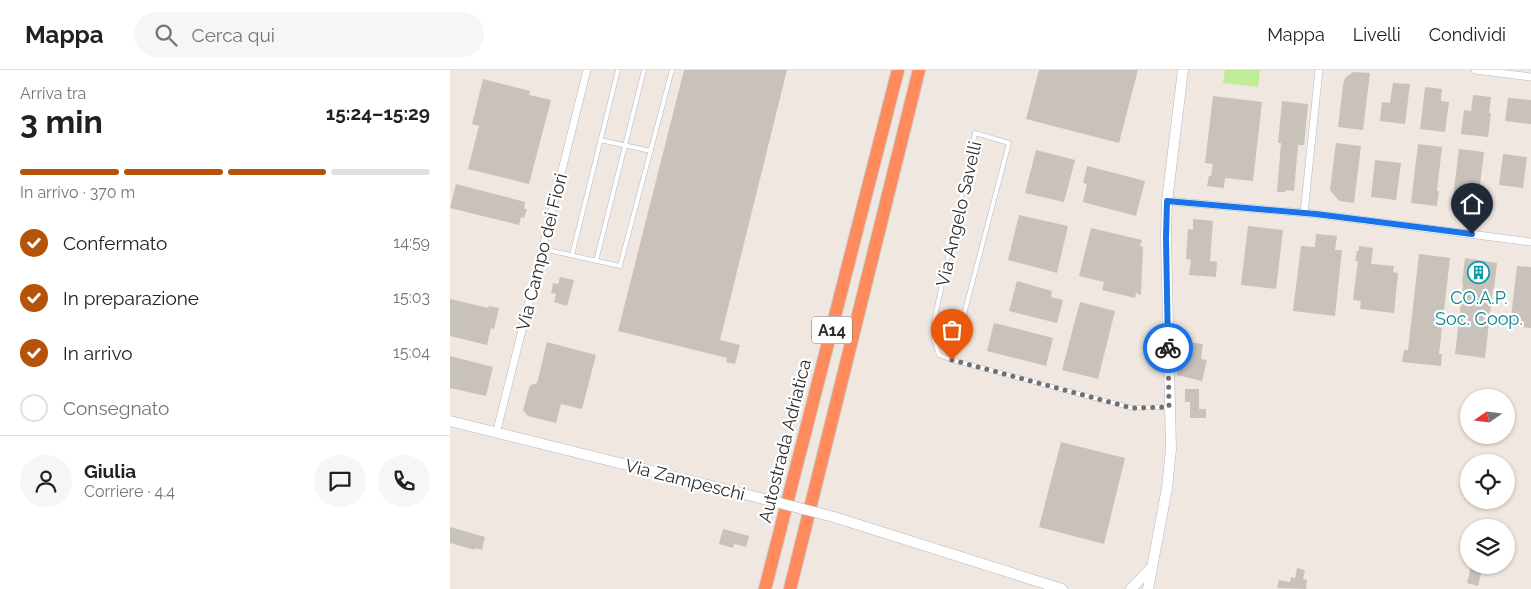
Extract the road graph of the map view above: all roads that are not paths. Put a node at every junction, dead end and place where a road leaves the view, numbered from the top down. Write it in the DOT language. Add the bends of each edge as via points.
graph roads {
  1 [pos="587,70"];
  2 [pos="618,70"];
  3 [pos="644,70"];
  4 [pos="672,70"];
  5 [pos="898,70"];
  6 [pos="920,70"];
  7 [pos="1183,70"];
  8 [pos="1319,70"];
  9 [pos="1474,70"];
  10 [pos="1531,77"];
  11 [pos="600,140"];
  12 [pos="625,145"];
  13 [pos="651,151"];
  14 [pos="1167,201"];
  15 [pos="1304,213"];
  16 [pos="1531,242"];
  17 [pos="543,249"];
  18 [pos="572,255"];
  19 [pos="596,261"];
  20 [pos="952,360"];
  21 [pos="1169,407"];
  22 [pos="450,421"];
  23 [pos="496,434"];
  24 [pos="1152,567"];
  25 [pos="765,589"];
  26 [pos="790,589"];
  27 [pos="1062,589"];
  28 [pos="1130,589"];
  29 [pos="1148,589"];
  1 -- 17 [label="street, Via Campo dei Fiori"];
  2 -- 11 [label="lane"];
  3 -- 12 [label="lane"];
  4 -- 13 [label="lane"];
  5 -- 25 [label="highway, Autostrada Adriatica / A14"];
  6 -- 26 [label="highway, A14"];
  7 -- 14 [label="street"];
  8 -- 15 [label="street"];
  9 -- 10 [label="street"];
  11 -- 12 [label="lane"];
  11 -- 18 [label="lane"];
  12 -- 13 [label="lane"];
  12 -- 19 [label="lane"];
  13 -- 19 [label="lane" via="620,266"];
  14 -- 15 [label="street"];
  14 -- 21 [label="street"];
  15 -- 16 [label="street"];
  17 -- 18 [label="lane"];
  17 -- 23 [label="street, Via Campo dei Fiori"];
  18 -- 19 [label="lane"];
  20 -- 20 [label="lane, Via Angelo Savelli" via="1009,143 975,133 934,321 934,340 940,355"];
  20 -- 21 [label="lane, Via Angelo Savelli" via="1132,408"];
  21 -- 24 [label="street" via="1171,449 1167,488"];
  22 -- 23 [label="street, Via Zampeschi"];
  23 -- 27 [label="street, Via Zampeschi, bridge" via="834,517"];
  24 -- 28 [label="street"];
  24 -- 29 [label="street"];
}
